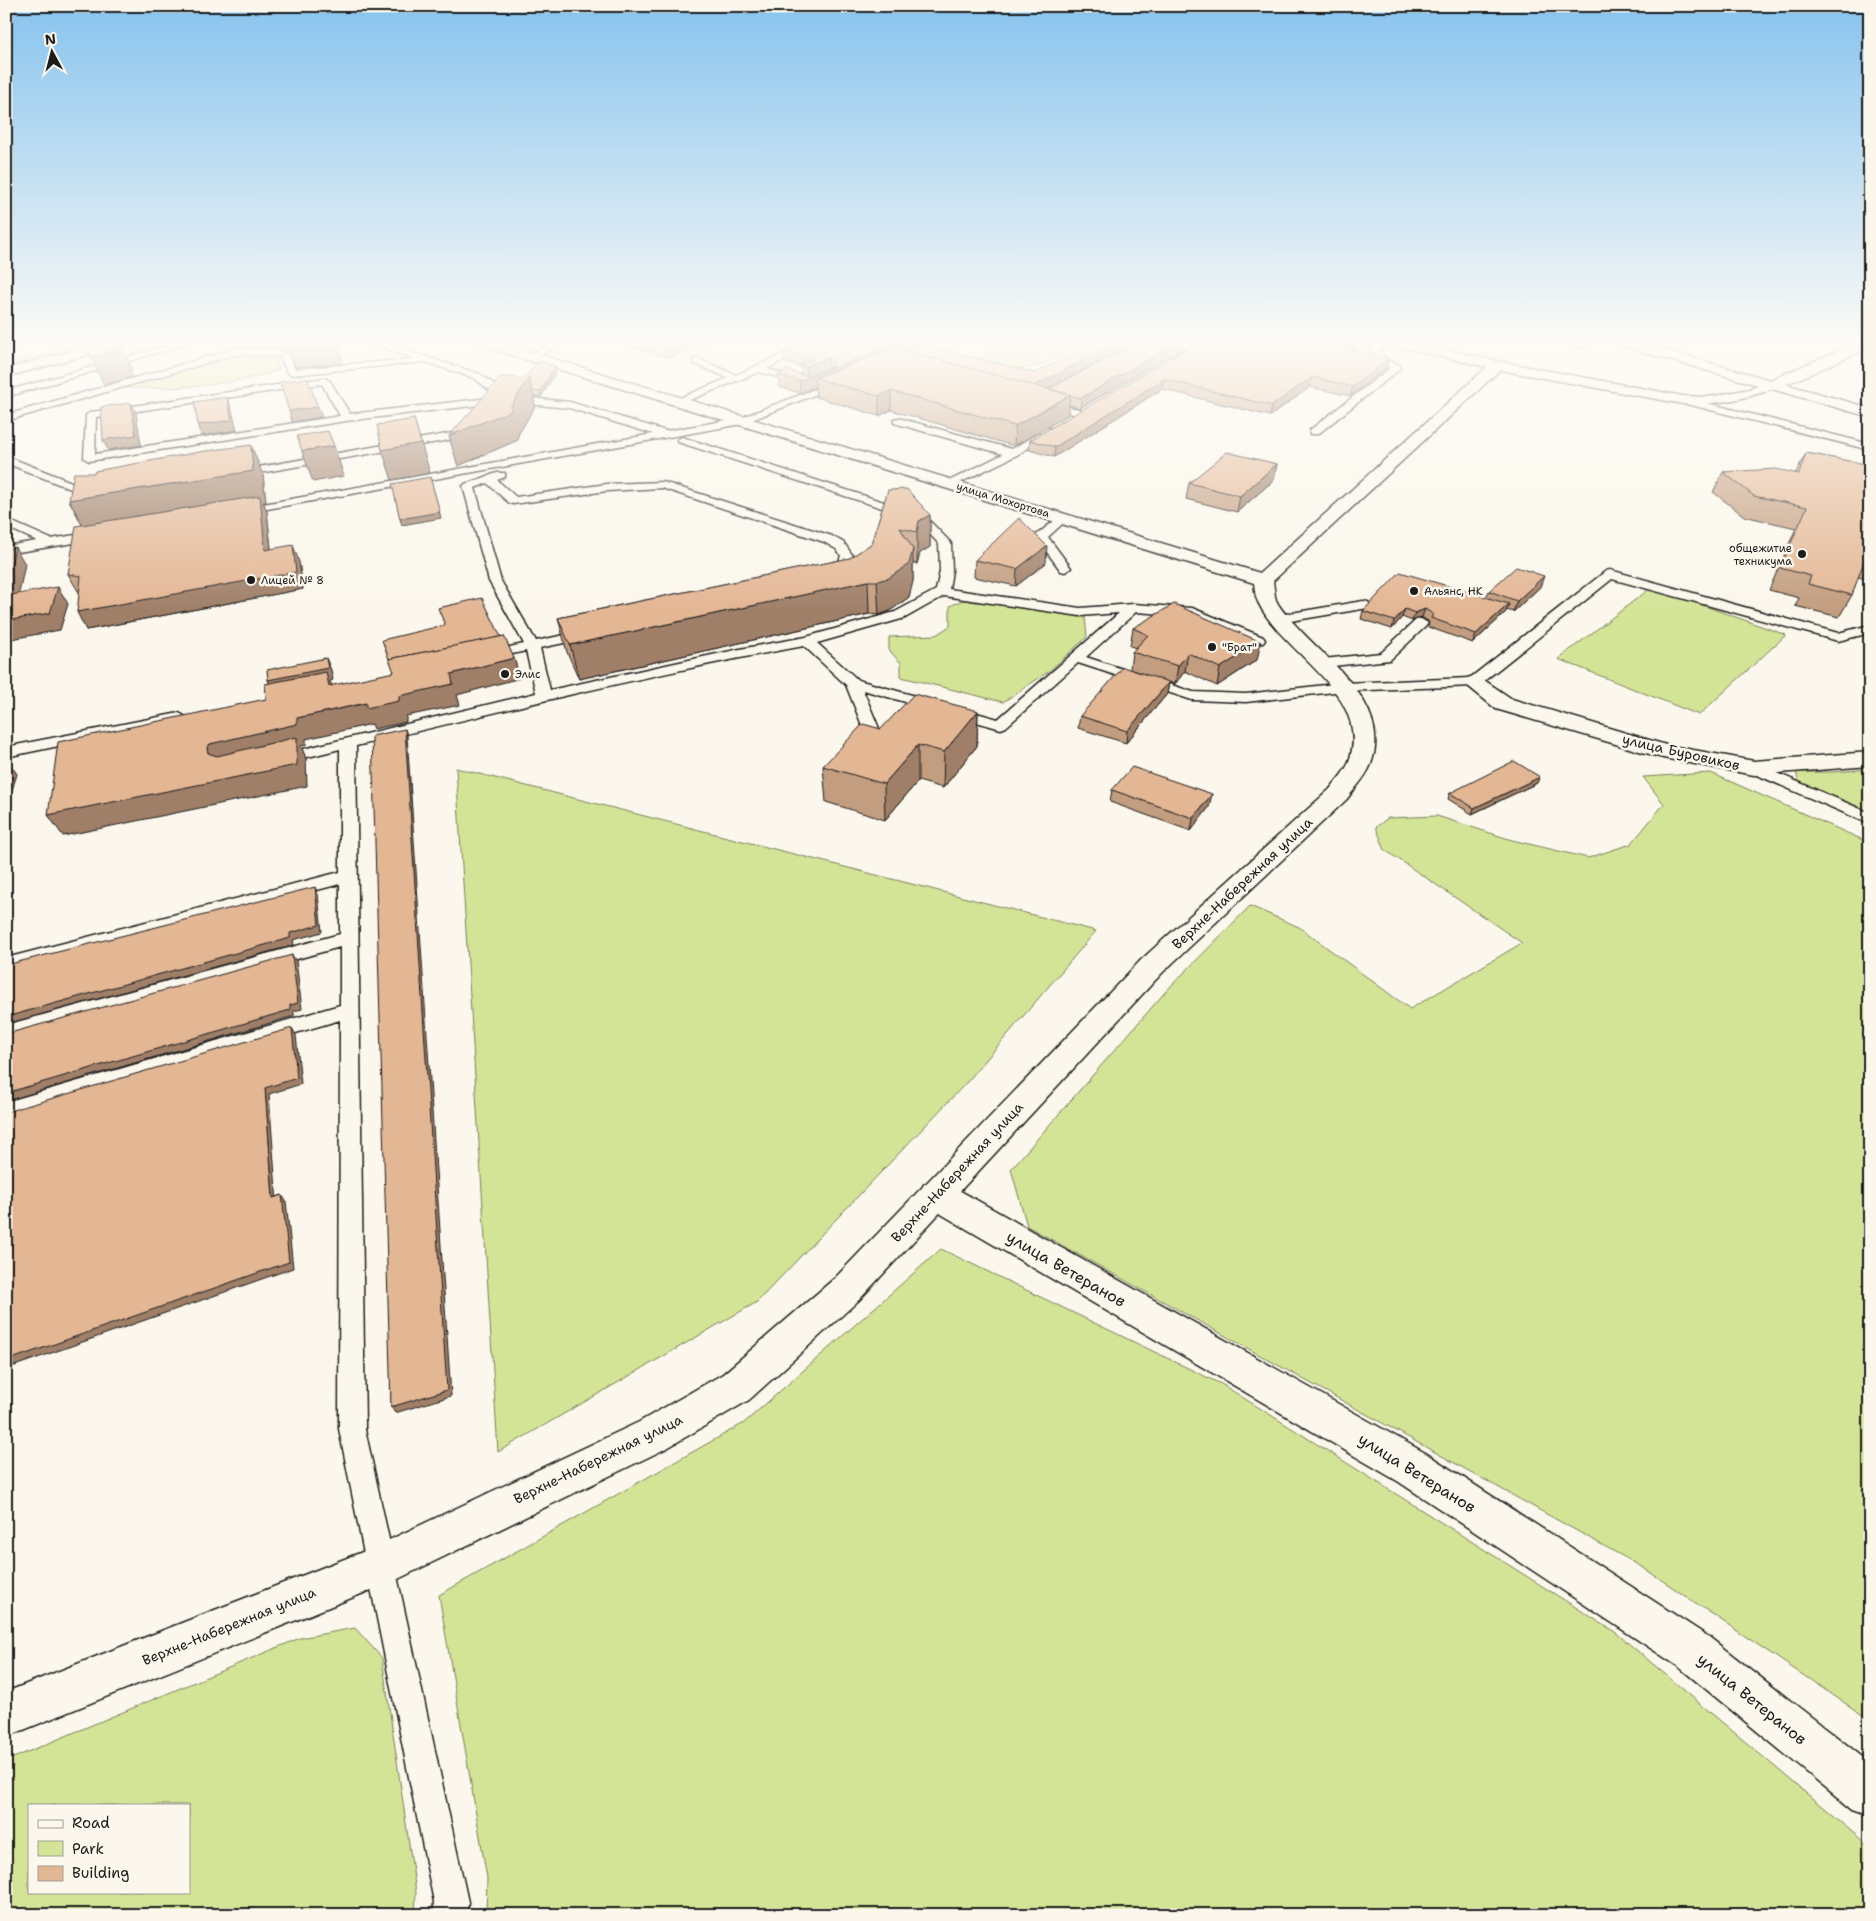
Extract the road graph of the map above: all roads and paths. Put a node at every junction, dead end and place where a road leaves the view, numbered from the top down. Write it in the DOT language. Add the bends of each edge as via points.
graph roads {
  1 [pos="90,432"];
  2 [pos="259,432"];
  3 [pos="466,432"];
  4 [pos="659,432"];
  5 [pos="681,432"];
  6 [pos="777,432"];
  7 [pos="936,432"];
  8 [pos="1050,432"];
  9 [pos="1424,432"];
  10 [pos="1809,432"];
  11 [pos="667,434"];
  12 [pos="682,440"];
  13 [pos="1870,447"];
  14 [pos="1013,453"];
  15 [pos="6,459"];
  16 [pos="469,471"];
  17 [pos="227,475"];
  18 [pos="489,479"];
  19 [pos="951,484"];
  20 [pos="469,486"];
  21 [pos="110,495"];
  22 [pos="226,514"];
  23 [pos="1063,518"];
  24 [pos="6,522"];
  25 [pos="109,533"];
  26 [pos="50,543"];
  27 [pos="6,550"];
  28 [pos="1065,568"];
  29 [pos="1263,580"];
  30 [pos="822,582"];
  31 [pos="942,592"];
  32 [pos="1363,605"];
  33 [pos="1133,608"];
  34 [pos="1421,623"];
  35 [pos="1268,629"];
  36 [pos="1870,629"];
  37 [pos="599,632"];
  38 [pos="807,640"];
  39 [pos="532,646"];
  40 [pos="474,658"];
  41 [pos="1076,658"];
  42 [pos="1333,675"];
  43 [pos="1474,682"];
  44 [pos="852,683"];
  45 [pos="544,696"];
  46 [pos="191,715"];
  47 [pos="875,738"];
  48 [pos="348,743"];
  49 [pos="6,752"];
  50 [pos="1870,759"];
  51 [pos="264,762"];
  52 [pos="1754,768"];
  53 [pos="1870,819"];
  54 [pos="348,876"];
  55 [pos="349,938"];
  56 [pos="6,965"];
  57 [pos="349,1010"];
  58 [pos="6,1033"];
  59 [pos="6,1110"];
  60 [pos="936,1194"];
  61 [pos="381,1565"];
  62 [pos="6,1715"];
  63 [pos="1870,1793"];
  64 [pos="450,1915"];
  1 -- 2 [label="lane" via="89,458"];
  3 -- 17 [label="lane" via="462,435"];
  4 -- 11 [label="lane"];
  5 -- 11 [label="lane"];
  6 -- 19 [label="street, улица Мохортова"];
  7 -- 14 [label="lane"];
  8 -- 14 [label="lane"];
  9 -- 29 [label="street"];
  10 -- 13 [label="lane"];
  11 -- 12 [label="lane"];
  11 -- 16 [label="lane"];
  12 -- 18 [label="lane"];
  12 -- 31 [label="lane" via="920,517 944,543 946,572"];
  14 -- 19 [label="lane"];
  15 -- 21 [label="lane" via="100,497"];
  16 -- 20 [label="lane"];
  16 -- 22 [label="lane"];
  18 -- 20 [label="lane"];
  18 -- 30 [label="lane" via="513,501 635,484 663,485 828,539 840,546 846,556 842,570"];
  19 -- 23 [label="street, улица Мохортова"];
  20 -- 39 [label="lane" via="496,581"];
  23 -- 28 [label="lane" via="1041,536"];
  23 -- 29 [label="street, улица Мохортова"];
  24 -- 26 [label="lane"];
  25 -- 26 [label="lane"];
  26 -- 27 [label="lane"];
  29 -- 35 [label="street, Верхне-Набережная улица"];
  31 -- 33 [label="lane" via="1080,612"];
  31 -- 38 [label="lane" via="900,615"];
  32 -- 35 [label="lane"];
  33 -- 35 [label="lane" via="1192,612"];
  33 -- 41 [label="lane"];
  34 -- 42 [label="lane" via="1385,657"];
  35 -- 42 [label="street, Верхне-Набережная улица"];
  36 -- 43 [label="lane" via="1838,636 1610,574"];
  37 -- 39 [label="lane"];
  38 -- 44 [label="lane"];
  38 -- 45 [label="lane"];
  39 -- 40 [label="lane"];
  39 -- 45 [label="lane"];
  41 -- 42 [label="lane" via="1192,696 1246,698"];
  41 -- 44 [label="lane" via="1001,724"];
  42 -- 43 [label="lane"];
  42 -- 60 [label="street, Верхне-Набережная улица" via="1359,712 1363,739 1360,763 1339,794 1152,966"];
  43 -- 52 [label="street, улица Буровиков" via="1504,704 1663,751"];
  44 -- 47 [label="lane"];
  45 -- 48 [label="lane"];
  46 -- 49 [label="lane"];
  48 -- 51 [label="lane"];
  48 -- 54 [label="lane"];
  50 -- 52 [label="street, улица Буровиков"];
  52 -- 53 [label="lane"];
  54 -- 55 [label="lane"];
  54 -- 56 [label="lane"];
  55 -- 57 [label="lane"];
  55 -- 58 [label="lane"];
  57 -- 59 [label="lane"];
  57 -- 61 [label="lane" via="352,1429"];
  60 -- 61 [label="street, Верхне-Набережная улица" via="847,1289 736,1386 653,1435"];
  60 -- 63 [label="street, улица Ветеранов" via="1414,1468 1694,1652"];
  61 -- 62 [label="street, Верхне-Набережная улица"];
  61 -- 64 [label="lane" via="451,1902"];
}
